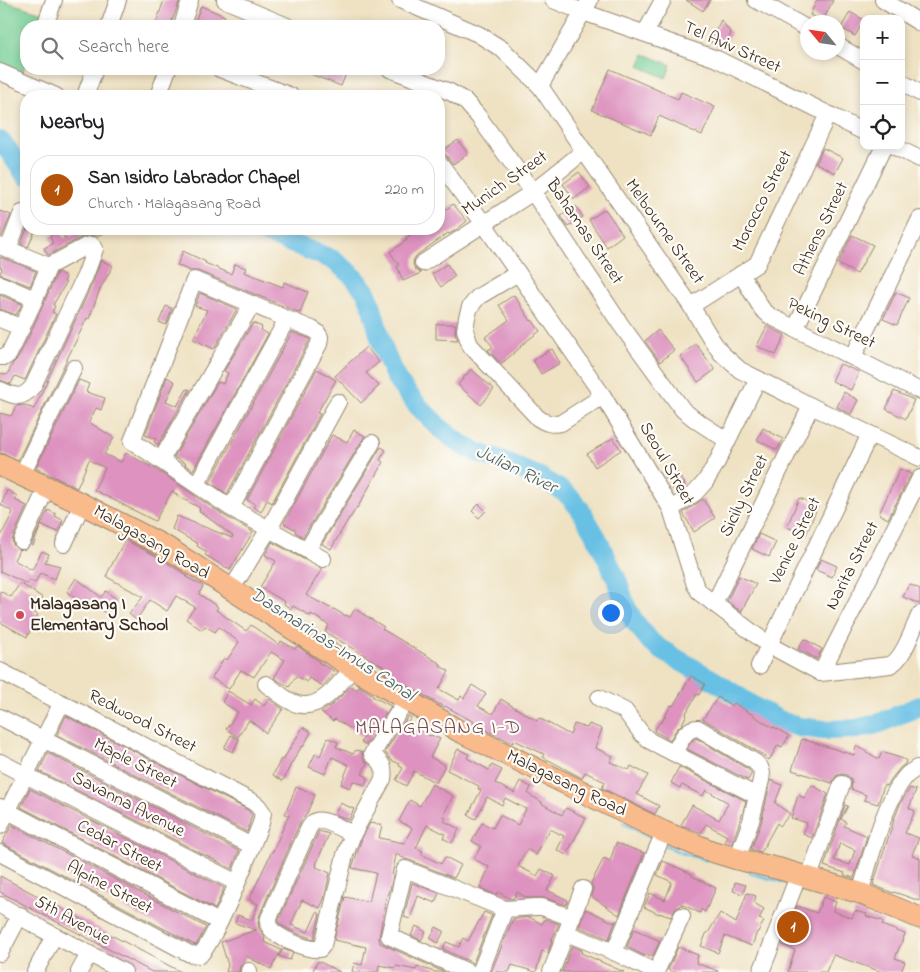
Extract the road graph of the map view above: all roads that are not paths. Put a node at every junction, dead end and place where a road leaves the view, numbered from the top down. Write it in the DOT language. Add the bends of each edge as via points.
graph roads {
  1 [pos="54,0"];
  2 [pos="118,0"];
  3 [pos="190,0"];
  4 [pos="225,0"];
  5 [pos="400,0"];
  6 [pos="553,0"];
  7 [pos="663,0"];
  8 [pos="756,0"];
  9 [pos="883,0"];
  10 [pos="587,6"];
  11 [pos="47,20"];
  12 [pos="111,20"];
  13 [pos="184,20"];
  14 [pos="273,20"];
  15 [pos="920,23"];
  16 [pos="800,25"];
  17 [pos="645,33"];
  18 [pos="845,50"];
  19 [pos="862,60"];
  20 [pos="0,72"];
  21 [pos="20,75"];
  22 [pos="93,75"];
  23 [pos="166,75"];
  24 [pos="236,75"];
  25 [pos="406,75"];
  26 [pos="28,76"];
  27 [pos="905,84"];
  28 [pos="540,86"];
  29 [pos="48,90"];
  30 [pos="87,90"];
  31 [pos="160,90"];
  32 [pos="275,90"];
  33 [pos="445,90"];
  34 [pos="445,90"];
  35 [pos="920,93"];
  36 [pos="828,114"];
  37 [pos="860,130"];
  38 [pos="882,150"];
  39 [pos="901,150"];
  40 [pos="584,151"];
  41 [pos="920,159"];
  42 [pos="445,173"];
  43 [pos="533,192"];
  44 [pos="20,217"];
  45 [pos="920,219"];
  46 [pos="484,224"];
  47 [pos="4,247"];
  48 [pos="423,263"];
  49 [pos="49,266"];
  50 [pos="518,273"];
  51 [pos="741,274"];
  52 [pos="0,284"];
  53 [pos="35,299"];
  54 [pos="252,304"];
  55 [pos="691,306"];
  56 [pos="0,319"];
  57 [pos="287,319"];
  58 [pos="22,328"];
  59 [pos="795,329"];
  60 [pos="0,357"];
  61 [pos="853,357"];
  62 [pos="74,368"];
  63 [pos="758,379"];
  64 [pos="0,390"];
  65 [pos="920,391"];
  66 [pos="603,396"];
  67 [pos="338,402"];
  68 [pos="811,406"];
  69 [pos="870,434"];
  70 [pos="728,440"];
  71 [pos="372,443"];
  72 [pos="920,458"];
  73 [pos="160,460"];
  74 [pos="0,465"];
  75 [pos="22,475"];
  76 [pos="920,478"];
  77 [pos="197,484"];
  78 [pos="47,487"];
  79 [pos="82,504"];
  80 [pos="232,508"];
  81 [pos="671,509"];
  82 [pos="269,529"];
  83 [pos="22,541"];
  84 [pos="64,544"];
  85 [pos="307,550"];
  86 [pos="323,559"];
  87 [pos="231,590"];
  88 [pos="714,604"];
  89 [pos="920,614"];
  90 [pos="769,645"];
  91 [pos="759,666"];
  92 [pos="353,668"];
  93 [pos="0,671"];
  94 [pos="821,673"];
  95 [pos="266,684"];
  96 [pos="599,698"];
  97 [pos="406,700"];
  98 [pos="62,704"];
  99 [pos="0,716"];
  100 [pos="44,739"];
  101 [pos="674,753"];
  102 [pos="0,762"];
  103 [pos="917,768"];
  104 [pos="25,775"];
  105 [pos="842,784"];
  106 [pos="757,796"];
  107 [pos="2,815"];
  108 [pos="664,832"];
  109 [pos="353,834"];
  110 [pos="252,846"];
  111 [pos="0,852"];
  112 [pos="737,859"];
  113 [pos="804,876"];
  114 [pos="237,883"];
  115 [pos="583,889"];
  116 [pos="860,893"];
  117 [pos="0,905"];
  118 [pos="505,909"];
  119 [pos="20,916"];
  120 [pos="682,916"];
  121 [pos="920,918"];
  122 [pos="220,922"];
  123 [pos="569,926"];
  124 [pos="54,936"];
  125 [pos="614,952"];
  126 [pos="0,953"];
  127 [pos="89,954"];
  128 [pos="35,972"];
  129 [pos="80,972"];
  130 [pos="124,972"];
  131 [pos="468,972"];
  132 [pos="479,972"];
  133 [pos="551,972"];
  134 [pos="656,972"];
  135 [pos="761,972"];
  1 -- 11 [label="street"];
  2 -- 12 [label="street"];
  3 -- 13 [label="street"];
  4 -- 14 [label="street"];
  5 -- 28 [label="street, Melbourne Street" via="478,34 502,49"];
  6 -- 10 [label="street, Tel Aviv Street"];
  7 -- 17 [label="street"];
  8 -- 16 [label="street"];
  9 -- 15 [label="street"];
  10 -- 17 [label="street, Tel Aviv Street"];
  10 -- 28 [label="street"];
  17 -- 36 [label="street, Tel Aviv Street" via="717,59"];
  18 -- 19 [label="street"];
  20 -- 21 [label="street"];
  22 -- 30 [label="street"];
  23 -- 31 [label="street"];
  24 -- 32 [label="street"];
  25 -- 33 [label="street, Bahamas Street"];
  26 -- 29 [label="street"];
  27 -- 35 [label="street"];
  28 -- 40 [label="street, Melbourne Street"];
  34 -- 43 [label="street, Bahamas Street" via="465,101 478,116"];
  36 -- 37 [label="street, Tel Aviv Street"];
  36 -- 51 [label="street, Morocco Street" via="757,264"];
  38 -- 59 [label="street, Athens Street"];
  39 -- 41 [label="street"];
  40 -- 43 [label="street, Munich Street"];
  40 -- 55 [label="street, Melbourne Street"];
  42 -- 46 [label="street, Seoul Street"];
  43 -- 46 [label="street, Munich Street"];
  43 -- 70 [label="street, Bahamas Street" via="683,410"];
  44 -- 47 [label="street"];
  45 -- 61 [label="street"];
  46 -- 48 [label="street, Munich Street"];
  46 -- 50 [label="street, Seoul Street"];
  47 -- 49 [label="street"];
  49 -- 53 [label="street"];
  49 -- 64 [label="street" via="86,246 95,246 85,276 32,386 22,396"];
  50 -- 66 [label="street, Seoul Street"];
  50 -- 66 [label="street" via="478,297 470,307 465,330 470,345 538,418 547,423 561,423"];
  51 -- 55 [label="street, Morocco Street"];
  51 -- 59 [label="street, Peking Street" via="762,309"];
  52 -- 53 [label="street"];
  53 -- 58 [label="street"];
  54 -- 57 [label="street"];
  54 -- 73 [label="street"];
  54 -- 73 [label="street" via="194,280 132,441"];
  55 -- 63 [label="street, Melbourne Street" via="721,353 740,370"];
  56 -- 58 [label="street"];
  57 -- 77 [label="street"];
  57 -- 80 [label="street" via="317,332 319,344"];
  58 -- 60 [label="street" via="9,354"];
  59 -- 61 [label="street, Peking Street"];
  61 -- 65 [label="street, Peking Street"];
  62 -- 75 [label="street"];
  63 -- 68 [label="street, Melbourne Street"];
  63 -- 70 [label="street"];
  66 -- 81 [label="street, Seoul Street"];
  67 -- 82 [label="street"];
  68 -- 69 [label="street, Melbourne Street"];
  68 -- 88 [label="street, Sicily Street"];
  69 -- 72 [label="street, Melbourne Street"];
  69 -- 90 [label="street, Venice Street"];
  70 -- 81 [label="street" via="705,482"];
  71 -- 85 [label="street"];
  73 -- 77 [label="street"];
  74 -- 75 [label="main road, Malagasang Road"];
  75 -- 78 [label="main road, Malagasang Road"];
  76 -- 94 [label="street, Narita Street"];
  77 -- 80 [label="street"];
  78 -- 79 [label="main road, Malagasang Road"];
  78 -- 83 [label="street"];
  79 -- 84 [label="street"];
  79 -- 87 [label="main road, Malagasang Road" via="166,547"];
  80 -- 82 [label="street"];
  81 -- 88 [label="street, Seoul Street" via="695,585"];
  82 -- 85 [label="street"];
  82 -- 87 [label="street"];
  85 -- 86 [label="street"];
  87 -- 92 [label="main road, Malagasang Road"];
  88 -- 90 [label="street, Seoul Street"];
  89 -- 94 [label="street" via="894,663"];
  90 -- 91 [label="street, Venice Street"];
  90 -- 94 [label="street, Seoul Street"];
  92 -- 95 [label="street" via="314,705 302,706 292,702"];
  92 -- 97 [label="main road, Malagasang Road"];
  93 -- 98 [label="street, Redwood Street"];
  96 -- 101 [label="street" via="625,710 645,737"];
  97 -- 108 [label="main road, Malagasang Road" via="460,731"];
  97 -- 109 [label="street" via="372,754 383,764 383,779"];
  98 -- 100 [label="street"];
  98 -- 110 [label="street, Redwood Street" via="253,802 263,812"];
  99 -- 100 [label="street, Maple Street"];
  100 -- 104 [label="street"];
  100 -- 110 [label="street, Maple Street"];
  101 -- 106 [label="street"];
  101 -- 106 [label="street" via="688,730 698,728 760,767 762,773"];
  102 -- 104 [label="street, Savanna Avenue"];
  103 -- 116 [label="street" via="901,783 890,804"];
  104 -- 107 [label="street"];
  104 -- 114 [label="street, Savanna Avenue"];
  105 -- 113 [label="street"];
  106 -- 112 [label="street"];
  107 -- 122 [label="street, Cedar Street"];
  108 -- 112 [label="main road, Malagasang Road"];
  108 -- 125 [label="street"];
  109 -- 109 [label="street" via="324,821 317,820 312,824 269,918 273,932 291,942 320,949 344,855"];
  110 -- 114 [label="street"];
  111 -- 122 [label="street, Alpine Street" via="194,956 204,951"];
  112 -- 113 [label="main road, Malagasang Road"];
  113 -- 116 [label="main road, Malagasang Road"];
  113 -- 135 [label="street"];
  114 -- 122 [label="street"];
  115 -- 123 [label="street"];
  116 -- 121 [label="main road, Malagasang Road"];
  117 -- 119 [label="street, 5th Avenue"];
  118 -- 123 [label="street" via="542,907"];
  118 -- 131 [label="street" via="405,869 389,936"];
  118 -- 132 [label="street"];
  119 -- 124 [label="street, 5th Avenue"];
  119 -- 126 [label="street"];
  120 -- 134 [label="street"];
  123 -- 125 [label="street"];
  123 -- 133 [label="street"];
  124 -- 127 [label="street, 5th Avenue"];
  124 -- 128 [label="street"];
  125 -- 134 [label="street"];
  127 -- 129 [label="street"];
  127 -- 130 [label="street, 5th Avenue"];
}
